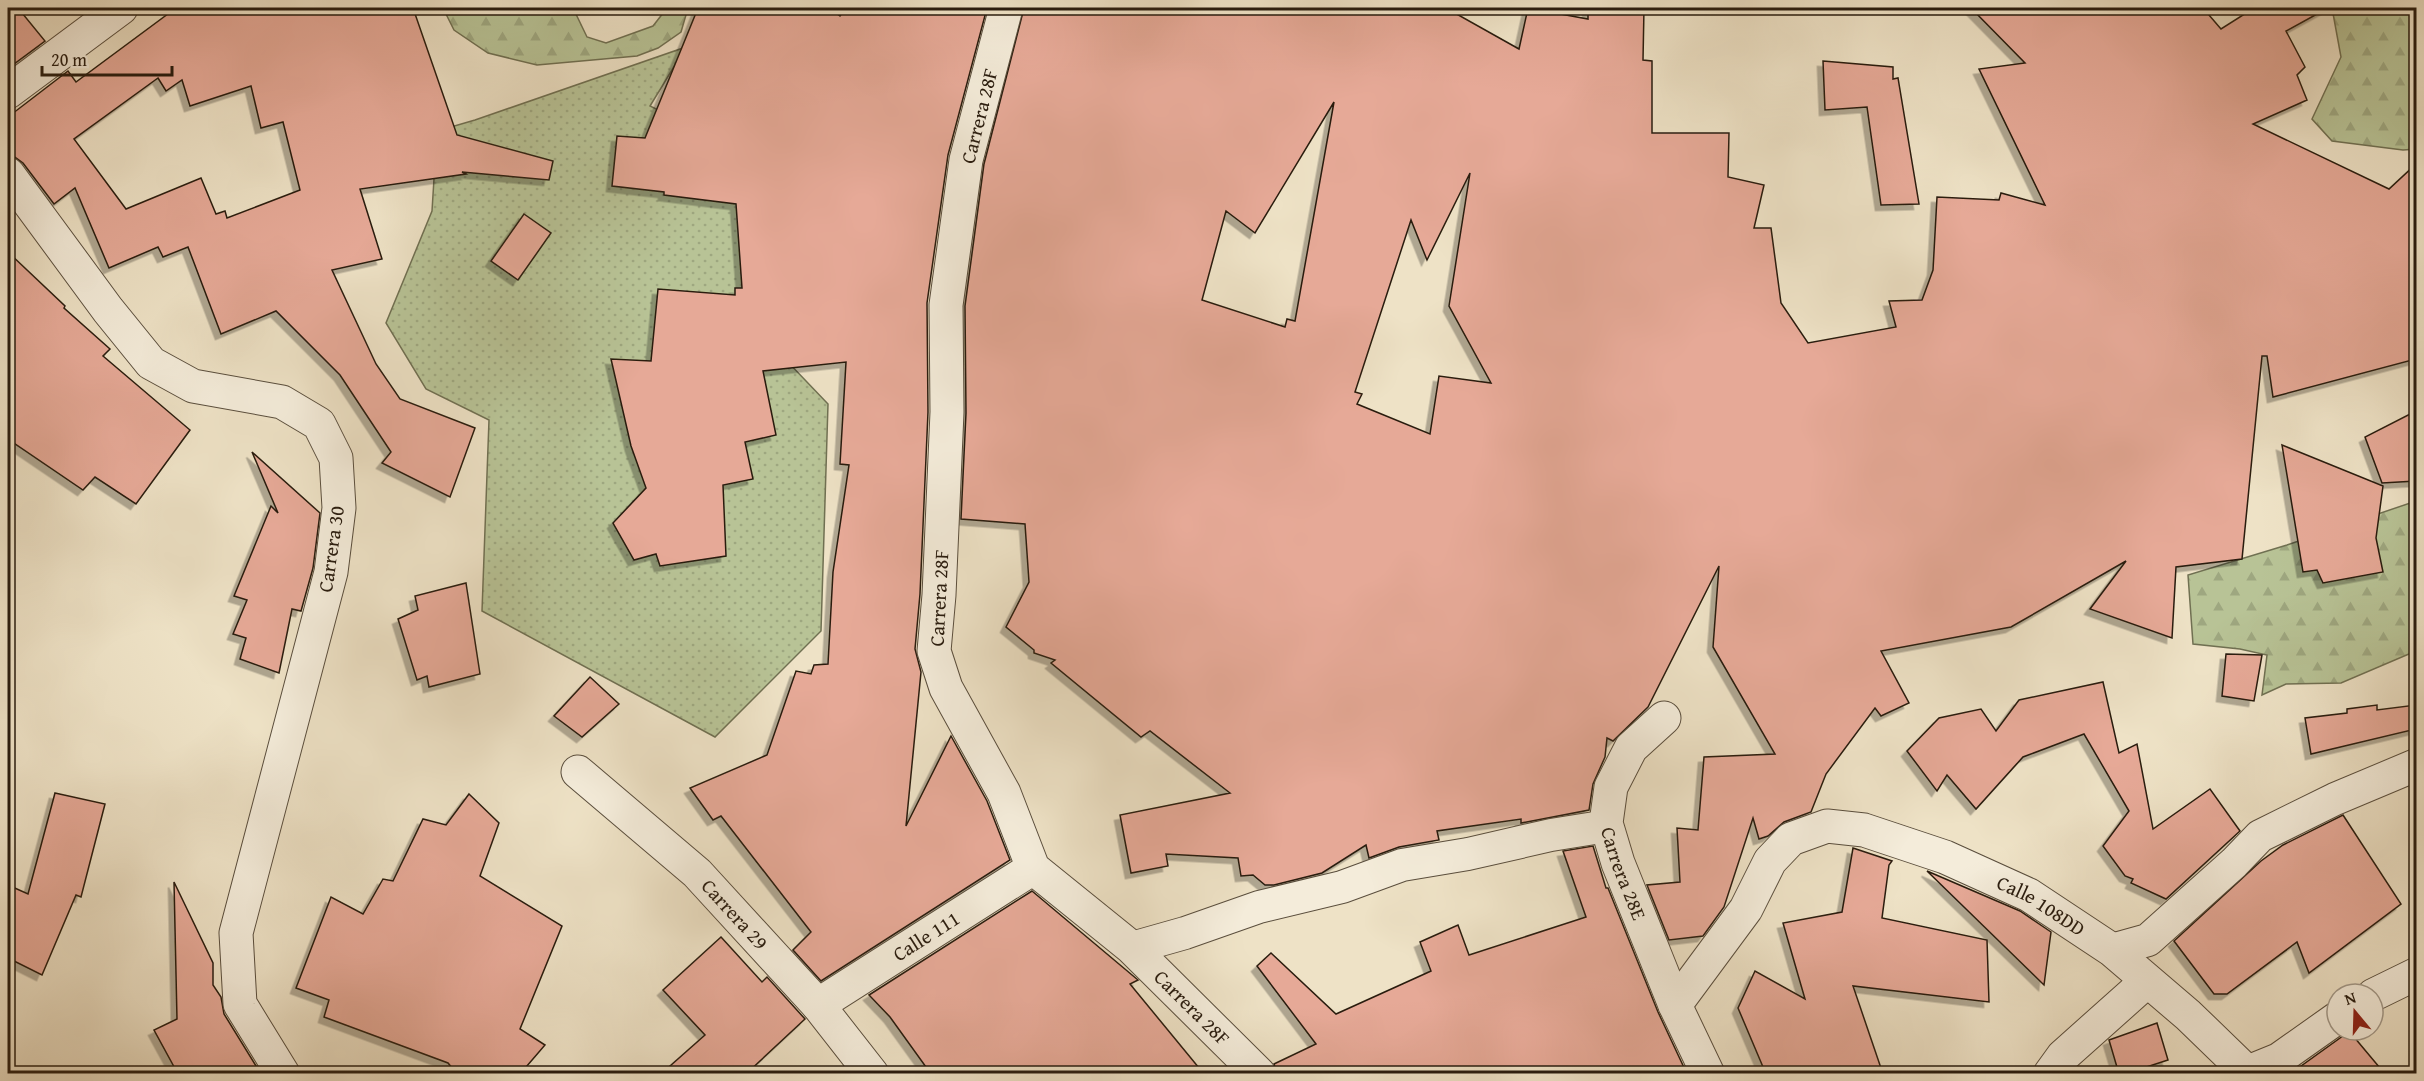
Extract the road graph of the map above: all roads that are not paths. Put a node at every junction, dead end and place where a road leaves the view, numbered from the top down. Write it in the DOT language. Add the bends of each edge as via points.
graph roads {
  1 [pos="121,8"];
  2 [pos="1006,8"];
  3 [pos="8,92"];
  4 [pos="8,174"];
  5 [pos="1664,718"];
  6 [pos="2416,765"];
  7 [pos="578,772"];
  8 [pos="1606,824"];
  9 [pos="1033,867"];
  10 [pos="1132,948"];
  11 [pos="2112,950"];
  12 [pos="2416,974"];
  13 [pos="2147,981"];
  14 [pos="2385,989"];
  15 [pos="818,1005"];
  16 [pos="1675,1005"];
  17 [pos="2325,1026"];
  18 [pos="2248,1073"];
  19 [pos="283,1074"];
  20 [pos="872,1074"];
  21 [pos="1259,1074"];
  22 [pos="1708,1074"];
  23 [pos="2050,1074"];
  1 -- 3 [label="street"];
  2 -- 9 [label="street, Carrera 28F" via="966,160 946,305 946,412 934,651 946,688 1004,793"];
  4 -- 19 [label="street, Carrera 30" via="151,363 193,386 282,402 319,424 336,458 339,508 331,572 236,933 240,1004"];
  5 -- 8 [label="street, Carrera 28E" via="1631,748 1611,787"];
  6 -- 11 [label="street" via="2260,836 2148,940"];
  7 -- 15 [label="street, Carrera 29" via="697,873"];
  8 -- 10 [label="street" via="1402,865 1342,887 1259,907"];
  8 -- 16 [label="street, Carrera 28E"];
  9 -- 10 [label="street, Carrera 28F"];
  9 -- 15 [label="street, Calle 111"];
  10 -- 21 [label="street, Carrera 28F"];
  11 -- 13 [label="street, Calle 108DD"];
  11 -- 16 [label="street, Calle 108DD" via="2029,895 1945,857 1864,831 1827,826 1791,839 1770,861 1746,909"];
  12 -- 14 [label="street"];
  13 -- 18 [label="street, Calle 108DD"];
  13 -- 23 [label="street" via="2063,1056"];
  15 -- 20 [label="street, Carrera 29"];
  16 -- 22 [label="street, Carrera 28E"];
  17 -- 18 [label="street" via="2279,1059"];
}
